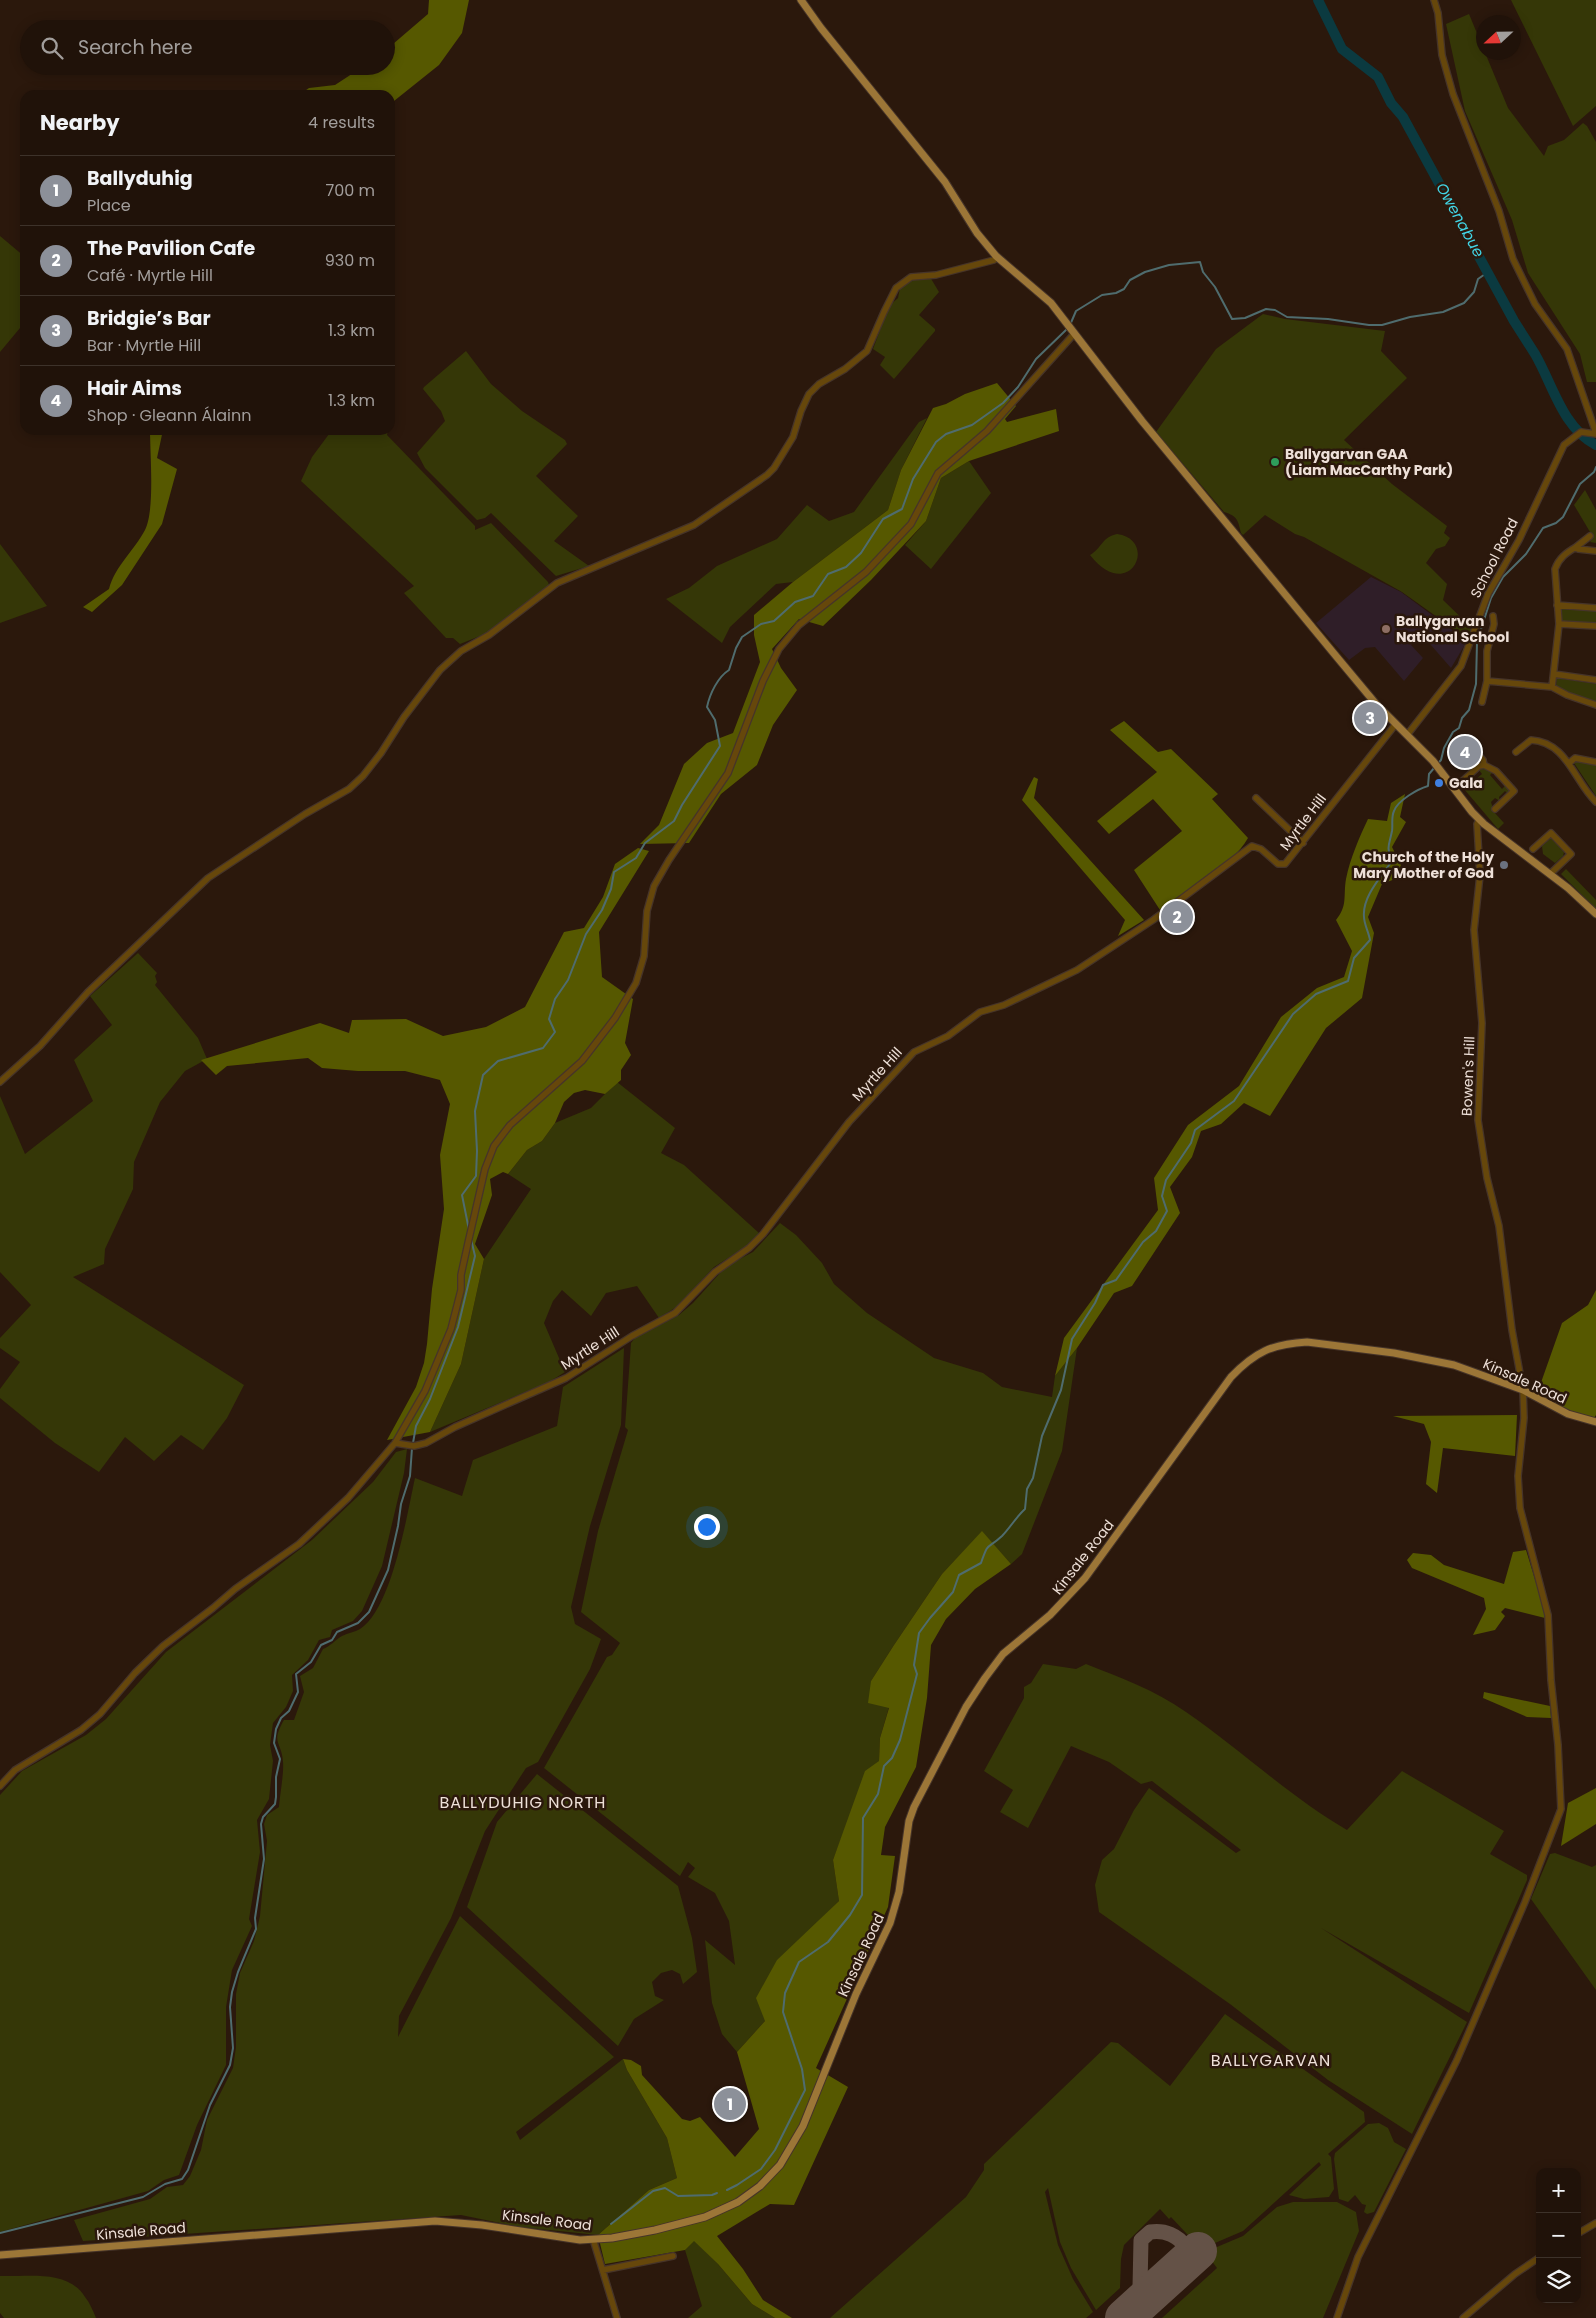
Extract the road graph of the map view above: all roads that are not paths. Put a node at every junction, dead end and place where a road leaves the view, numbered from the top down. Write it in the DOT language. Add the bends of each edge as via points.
graph roads {
  1 [pos="801,0"];
  2 [pos="1434,0"];
  3 [pos="996,256"];
  4 [pos="1070,330"];
  5 [pos="1596,433"];
  6 [pos="1590,536"];
  7 [pos="1576,546"];
  8 [pos="1596,551"];
  9 [pos="1558,605"];
  10 [pos="1596,608"];
  11 [pos="1492,616"];
  12 [pos="1559,624"];
  13 [pos="1596,626"];
  14 [pos="1554,674"];
  15 [pos="1488,680"];
  16 [pos="1596,680"];
  17 [pos="1552,687"];
  18 [pos="1482,702"];
  19 [pos="1596,704"];
  20 [pos="1396,725"];
  21 [pos="1406,735"];
  22 [pos="1521,747"];
  23 [pos="1472,748"];
  24 [pos="1516,752"];
  25 [pos="1526,753"];
  26 [pos="1596,762"];
  27 [pos="1569,763"];
  28 [pos="1484,765"];
  29 [pos="1455,788"];
  30 [pos="1256,798"];
  31 [pos="1596,802"];
  32 [pos="1495,809"];
  33 [pos="1479,820"];
  34 [pos="1302,844"];
  35 [pos="1542,851"];
  36 [pos="1550,874"];
  37 [pos="1596,914"];
  38 [pos="0,1082"];
  39 [pos="1523,1390"];
  40 [pos="1596,1422"];
  41 [pos="395,1444"];
  42 [pos="0,1786"];
  43 [pos="1596,2223"];
  44 [pos="1581,2232"];
  45 [pos="593,2239"];
  46 [pos="0,2255"];
  47 [pos="673,2256"];
  48 [pos="1539,2258"];
  49 [pos="602,2270"];
  50 [pos="617,2318"];
  51 [pos="1337,2318"];
  52 [pos="1463,2318"];
  1 -- 3 [label="main road" via="944,182"];
  2 -- 5 [label="street" via="1442,54 1453,94 1513,259 1535,304 1567,349"];
  3 -- 4 [label="main road" via="1051,303"];
  3 -- 38 [label="street" via="994,260 904,281 889,300 868,351 809,394 793,437 767,475 694,525 557,583 489,635 461,651 440,670 356,783 208,878 88,992 40,1046"];
  4 -- 20 [label="main road"];
  4 -- 41 [label="street" via="987,431 938,473 918,513 904,531 866,572 799,625 779,650 763,681 728,773 654,886 647,912 644,956 636,983 615,1018 582,1061 523,1112 501,1136 485,1170 461,1275 458,1306 446,1342 425,1391"];
  5 -- 21 [label="street, School Road" via="1581,432 1564,445 1516,547 1488,594 1462,666"];
  6 -- 7 [label="street"];
  7 -- 8 [label="street"];
  7 -- 9 [label="street" via="1558,561 1555,569"];
  9 -- 10 [label="street"];
  9 -- 12 [label="street"];
  11 -- 15 [label="street" via="1487,651"];
  12 -- 13 [label="street"];
  12 -- 14 [label="street"];
  14 -- 16 [label="street"];
  14 -- 17 [label="street"];
  15 -- 17 [label="street"];
  15 -- 18 [label="street"];
  17 -- 19 [label="street" via="1567,696"];
  20 -- 21 [label="main road"];
  20 -- 34 [label="street, Myrtle Hill"];
  21 -- 29 [label="main road"];
  22 -- 24 [label="street"];
  22 -- 25 [label="street"];
  22 -- 27 [label="street" via="1531,740 1540,740 1559,751"];
  23 -- 28 [label="street" via="1484,760"];
  26 -- 27 [label="street" via="1575,758"];
  27 -- 31 [label="street"];
  28 -- 29 [label="street"];
  28 -- 32 [label="street" via="1496,771 1514,791"];
  29 -- 33 [label="main road"];
  30 -- 34 [label="street"];
  33 -- 36 [label="main road"];
  33 -- 39 [label="street, Bowen's Hill" via="1480,875 1474,930 1482,1023 1478,1120 1499,1226"];
  34 -- 41 [label="street, Myrtle Hill" via="1282,865 1261,848 1248,848 1222,871 1077,970 1004,1005 980,1012 948,1036 914,1052 849,1122 763,1234 715,1272 675,1313 555,1384 454,1427 429,1442 411,1446"];
  35 -- 36 [label="street" via="1534,847 1551,833 1571,854"];
  36 -- 37 [label="main road"];
  39 -- 40 [label="main road, Kinsale Road" via="1568,1414"];
  39 -- 45 [label="main road, Kinsale Road" via="1440,1361 1306,1342 1270,1348 1252,1357 1231,1377 1085,1578 1050,1615 1003,1654 966,1707 909,1821 896,1909 856,1994 803,2126 780,2164 750,2194 716,2213 655,2230"];
  39 -- 51 [label="street, Bowen's Hill" via="1524,1418 1518,1476 1520,1508 1548,1614 1561,1808 1525,1902 1457,2060 1358,2258"];
  41 -- 42 [label="street" via="348,1498 300,1544 235,1589 148,1659 100,1714 81,1730 15,1770"];
  43 -- 44 [label="street"];
  45 -- 46 [label="main road, Kinsale Road" via="482,2224 395,2223"];
  45 -- 49 [label="street"];
  47 -- 49 [label="street"];
  48 -- 52 [label="street"];
  49 -- 50 [label="street"];
}
